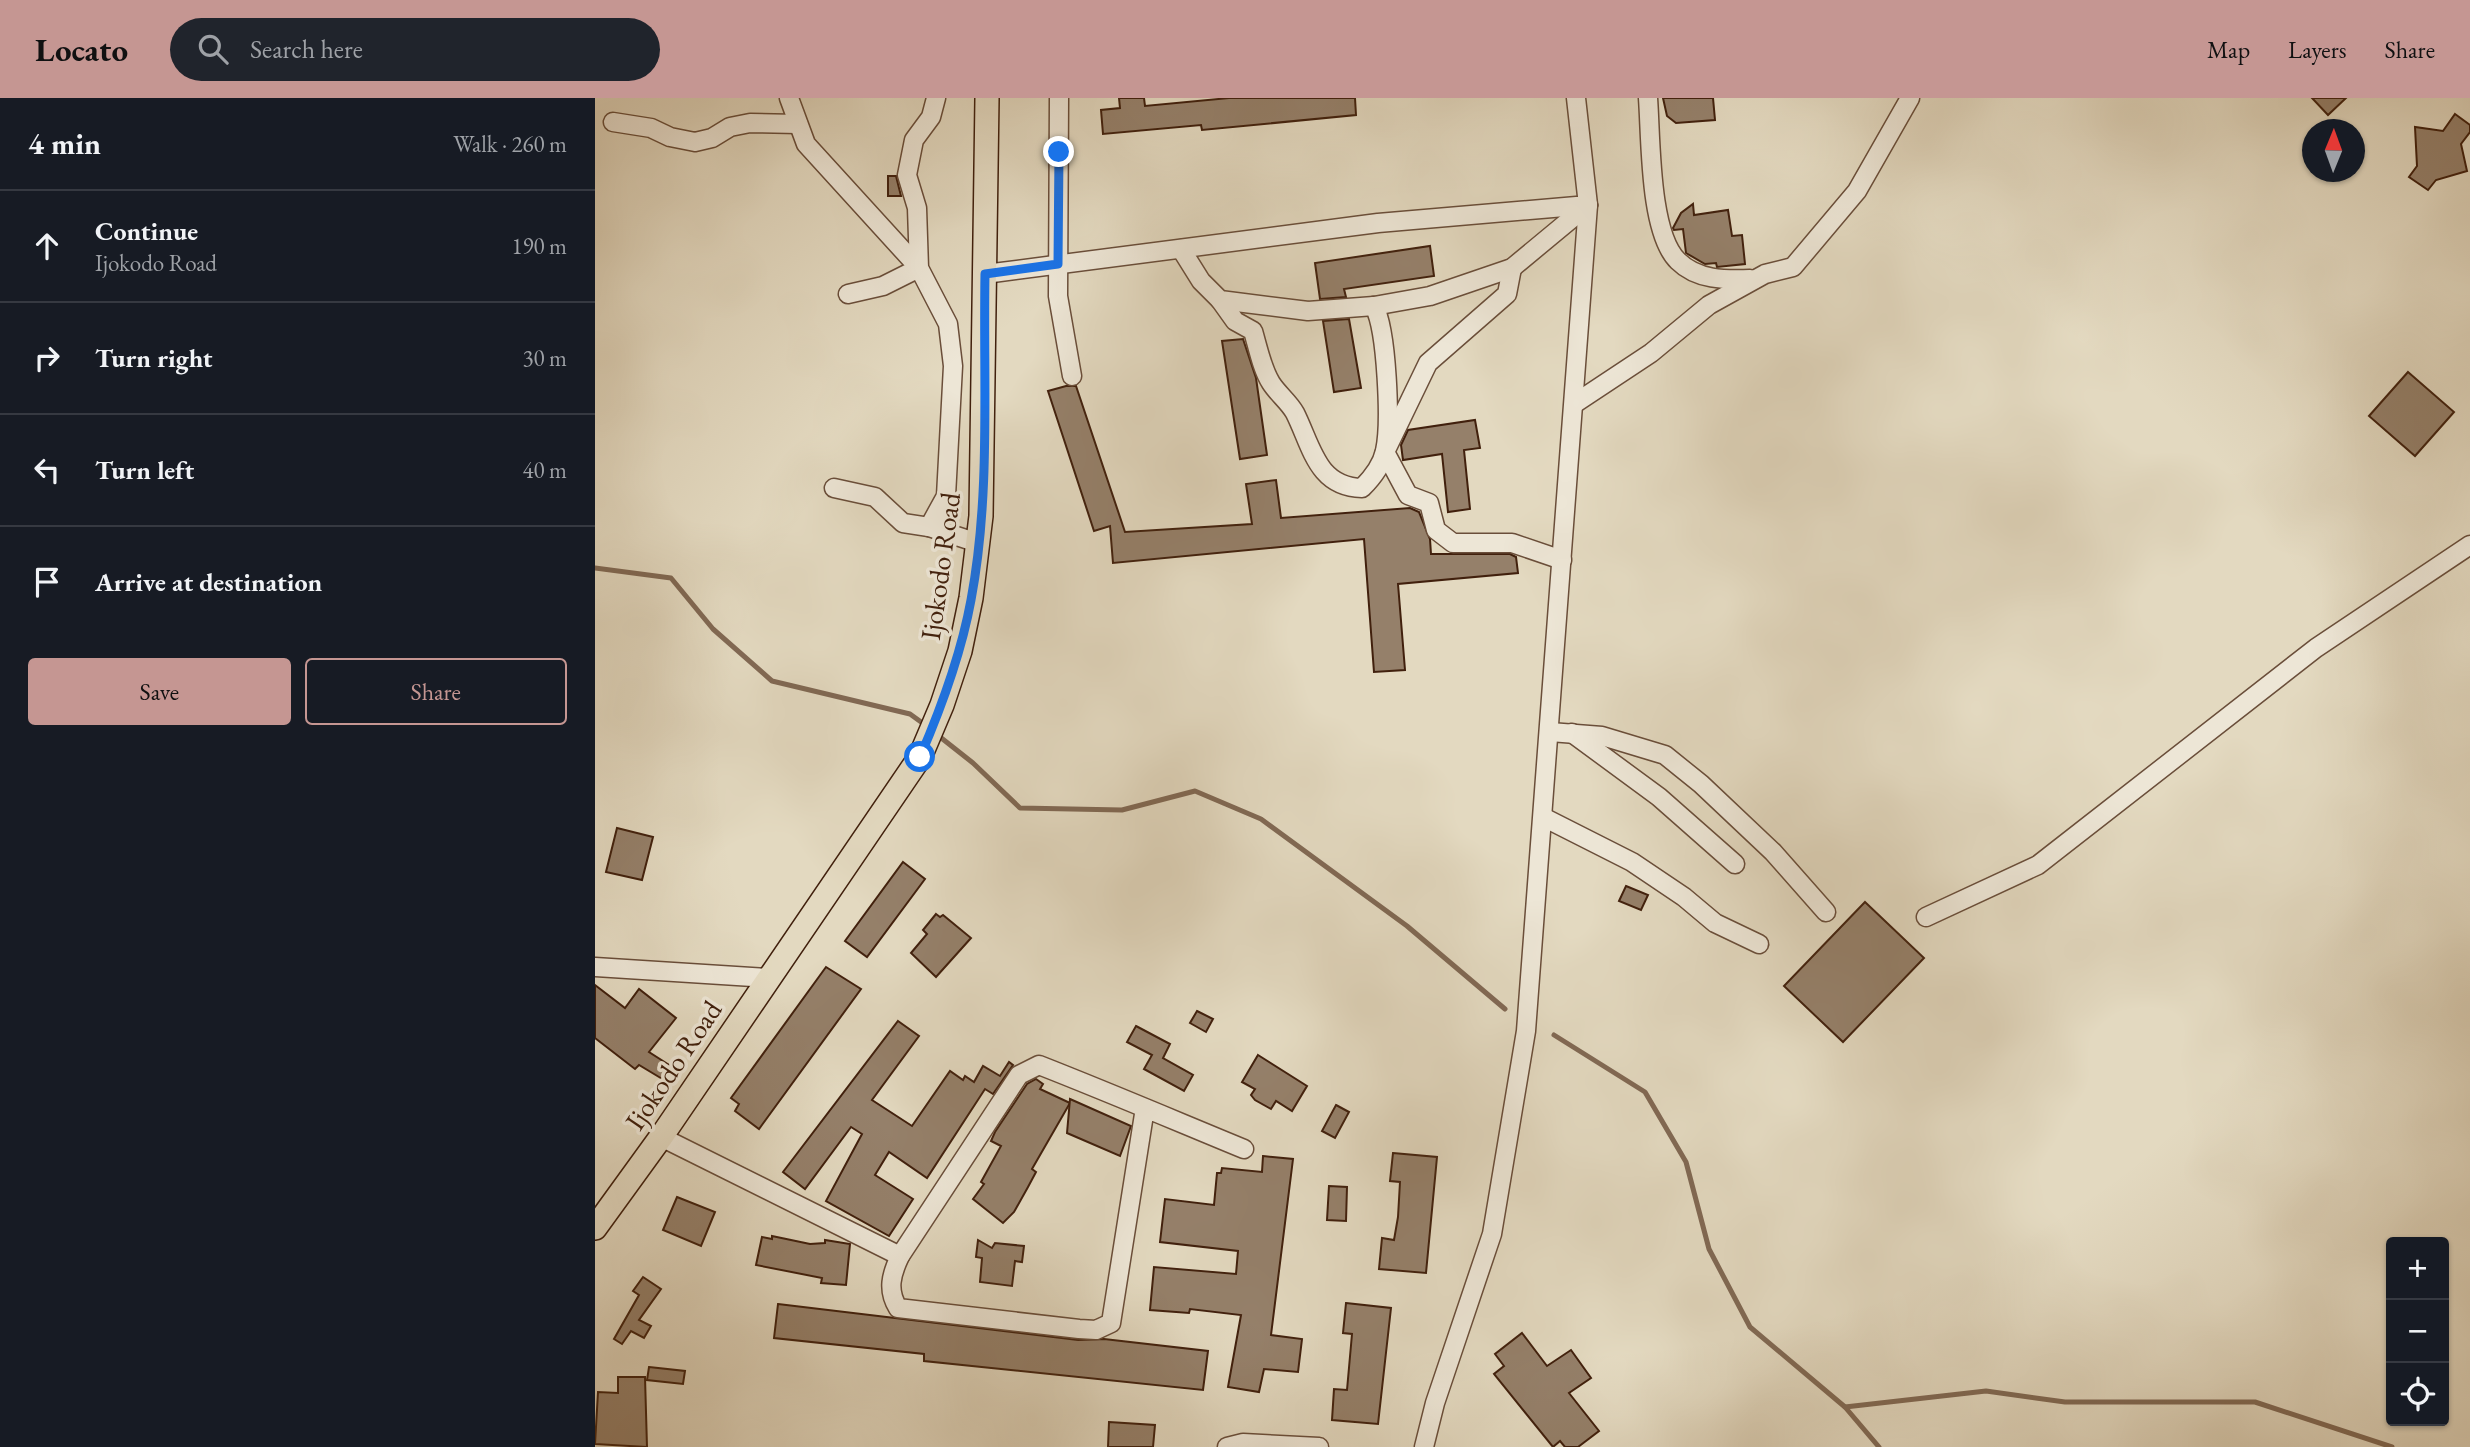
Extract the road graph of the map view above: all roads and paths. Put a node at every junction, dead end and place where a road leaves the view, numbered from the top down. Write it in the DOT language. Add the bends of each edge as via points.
graph roads {
  1 [pos="789,98"];
  2 [pos="936,98"];
  3 [pos="987,98"];
  4 [pos="1059,98"];
  5 [pos="1576,98"];
  6 [pos="1649,98"];
  7 [pos="1910,98"];
  8 [pos="613,122"];
  9 [pos="798,124"];
  10 [pos="1588,205"];
  11 [pos="1181,248"];
  12 [pos="1058,264"];
  13 [pos="919,268"];
  14 [pos="1512,268"];
  15 [pos="985,274"];
  16 [pos="1756,279"];
  17 [pos="848,294"];
  18 [pos="1220,300"];
  19 [pos="1374,306"];
  20 [pos="1072,376"];
  21 [pos="1574,404"];
  22 [pos="1385,452"];
  23 [pos="834,488"];
  24 [pos="929,527"];
  25 [pos="978,543"];
  26 [pos="2470,545"];
  27 [pos="1562,560"];
  28 [pos="1550,732"];
  29 [pos="1572,733"];
  30 [pos="1543,817"];
  31 [pos="1735,864"];
  32 [pos="1826,912"];
  33 [pos="1926,917"];
  34 [pos="1759,944"];
  35 [pos="595,967"];
  36 [pos="767,978"];
  37 [pos="1145,1108"];
  38 [pos="661,1137"];
  39 [pos="1244,1149"];
  40 [pos="595,1228"];
  41 [pos="900,1256"];
  42 [pos="1227,1447"];
  43 [pos="1319,1447"];
  44 [pos="1425,1447"];
  1 -- 9 [label="street"];
  2 -- 13 [label="street" via="931,117 914,140 907,175 917,208"];
  3 -- 15 [label="main road, Ijokodo Road"];
  4 -- 12 [label="street"];
  5 -- 10 [label="street"];
  6 -- 16 [label="street" via="1654,200 1676,260 1694,272 1722,280"];
  7 -- 16 [label="street" via="1857,191 1813,246 1793,267"];
  8 -- 9 [label="street" via="695,142 750,122"];
  9 -- 13 [label="street" via="806,144"];
  10 -- 11 [label="street" via="1378,223"];
  10 -- 14 [label="street"];
  10 -- 21 [label="street"];
  11 -- 12 [label="street"];
  11 -- 18 [label="street" via="1201,281"];
  12 -- 15 [label="street"];
  12 -- 20 [label="street" via="1058,296"];
  13 -- 17 [label="street" via="883,286"];
  13 -- 24 [label="street" via="948,324 953,366 946,496"];
  14 -- 19 [label="street" via="1430,296"];
  14 -- 22 [label="street" via="1507,294 1428,363"];
  15 -- 25 [label="main road, Ijokodo Road"];
  16 -- 21 [label="street" via="1709,305 1651,353"];
  18 -- 19 [label="street" via="1308,311"];
  18 -- 22 [label="street" via="1235,321 1253,331 1269,381 1294,412 1314,460 1332,481 1362,488"];
  19 -- 22 [label="street" via="1381,318 1386,363"];
  21 -- 27 [label="street"];
  22 -- 27 [label="street" via="1408,495 1429,503 1436,530 1453,543 1511,543"];
  23 -- 24 [label="street" via="875,497 903,523"];
  24 -- 25 [label="street"];
  25 -- 36 [label="main road, Ijokodo Road" via="971,598 942,705 920,757"];
  26 -- 33 [label="street" via="2316,648 2038,865"];
  27 -- 28 [label="street"];
  28 -- 29 [label="street"];
  28 -- 30 [label="street"];
  29 -- 31 [label="street" via="1659,797"];
  29 -- 32 [label="street" via="1602,736 1665,755 1773,852"];
  30 -- 34 [label="street" via="1632,862 1715,923"];
  30 -- 44 [label="street" via="1526,1031 1492,1234 1435,1403"];
  35 -- 36 [label="street"];
  36 -- 38 [label="main road, Ijokodo Road"];
  37 -- 39 [label="street"];
  37 -- 41 [label="street" via="1038,1065 1030,1068 1019,1075"];
  37 -- 41 [label="street" via="1111,1323 1096,1330 1079,1329 898,1308 890,1295"];
  38 -- 40 [label="main road, Ijokodo Road"];
  38 -- 41 [label="street"];
  42 -- 43 [label="street" via="1243,1443"];
}
